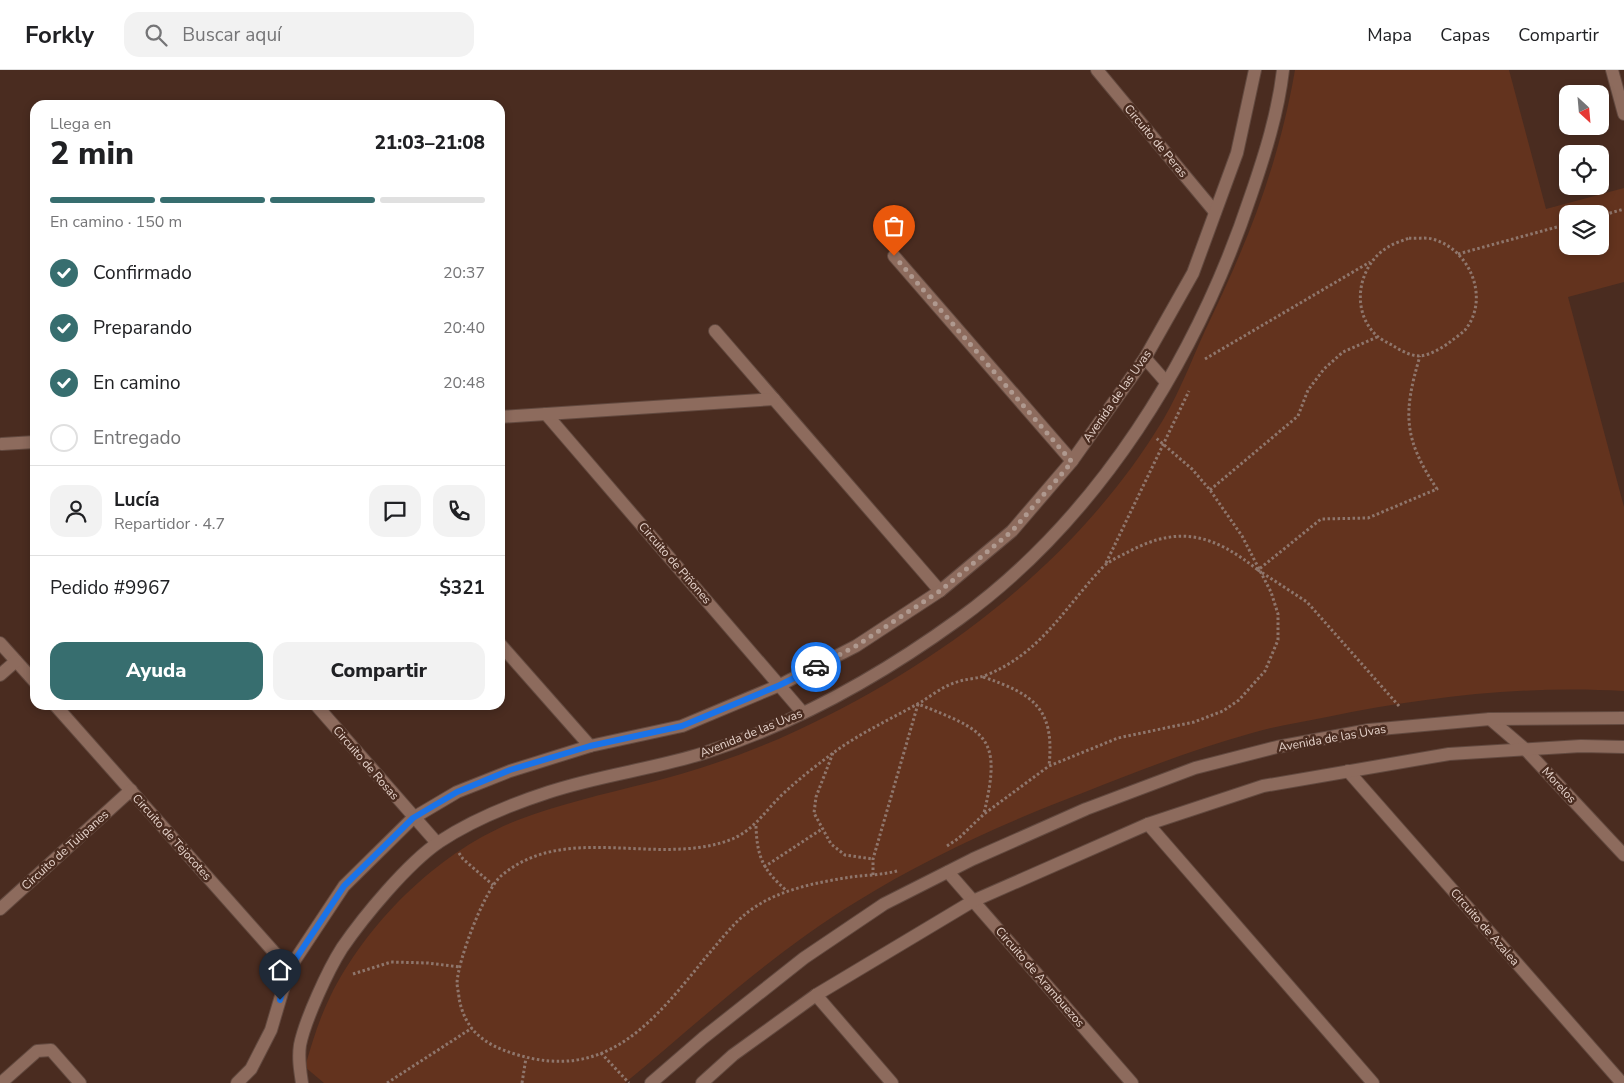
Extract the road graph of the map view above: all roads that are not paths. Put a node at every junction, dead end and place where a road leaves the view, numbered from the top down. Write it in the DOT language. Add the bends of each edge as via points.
graph roads {
  1 [pos="1097,70"];
  2 [pos="1255,70"];
  3 [pos="1283,70"];
  4 [pos="1612,70"];
  5 [pos="1624,114"];
  6 [pos="1215,212"];
  7 [pos="894,256"];
  8 [pos="715,331"];
  9 [pos="1145,358"];
  10 [pos="1166,382"];
  11 [pos="774,399"];
  12 [pos="546,414"];
  13 [pos="505,417"];
  14 [pos="30,442"];
  15 [pos="2,444"];
  16 [pos="1072,462"];
  17 [pos="940,591"];
  18 [pos="0,644"];
  19 [pos="505,650"];
  20 [pos="16,661"];
  21 [pos="0,675"];
  22 [pos="30,676"];
  23 [pos="780,685"];
  24 [pos="59,710"];
  25 [pos="320,710"];
  26 [pos="803,713"];
  27 [pos="1624,718"];
  28 [pos="1490,719"];
  29 [pos="590,746"];
  30 [pos="1624,747"];
  31 [pos="1524,749"];
  32 [pos="1348,771"];
  33 [pos="131,790"];
  34 [pos="414,818"];
  35 [pos="1148,824"];
  36 [pos="437,843"];
  37 [pos="1624,855"];
  38 [pos="948,872"];
  39 [pos="973,901"];
  40 [pos="0,909"];
  41 [pos="289,969"];
  42 [pos="816,995"];
  43 [pos="2,1083"];
  44 [pos="80,1083"];
  45 [pos="237,1083"];
  46 [pos="302,1083"];
  47 [pos="651,1083"];
  48 [pos="702,1083"];
  49 [pos="892,1083"];
  50 [pos="1132,1083"];
  51 [pos="1373,1083"];
  52 [pos="1622,1083"];
  1 -- 6 [label="street, Circuito de Peras"];
  2 -- 6 [label="street, Avenida de las Uvas" via="1237,153"];
  3 -- 10 [label="street, Avenida de las Uvas" via="1280,96 1242,222 1216,287"];
  4 -- 5 [label="street"];
  6 -- 9 [label="street, Avenida de las Uvas" via="1193,273"];
  7 -- 16 [label="street"];
  8 -- 11 [label="street"];
  9 -- 10 [label="street"];
  9 -- 16 [label="street, Avenida de las Uvas"];
  10 -- 26 [label="street, Avenida de las Uvas" via="1141,426 1098,486 1034,557 959,619 874,674"];
  11 -- 12 [label="street"];
  11 -- 17 [label="street"];
  12 -- 13 [label="street"];
  12 -- 23 [label="street, Circuito de Piñones"];
  14 -- 15 [label="street"];
  16 -- 17 [label="street, Avenida de las Uvas" via="1012,531"];
  17 -- 23 [label="street, Avenida de las Uvas" via="856,646"];
  18 -- 20 [label="street"];
  19 -- 29 [label="street"];
  20 -- 21 [label="street"];
  20 -- 22 [label="street"];
  23 -- 26 [label="street, Circuito de Piñones"];
  23 -- 29 [label="street, Avenida de las Uvas" via="682,726"];
  24 -- 33 [label="street, Circuito de Tejocotes"];
  25 -- 34 [label="street, Circuito de Rosas"];
  26 -- 36 [label="street, Avenida de las Uvas" via="704,753 550,791 469,824"];
  27 -- 28 [label="street, Avenida de las Uvas"];
  28 -- 31 [label="street, Morelos"];
  28 -- 38 [label="street, Avenida de las Uvas" via="1369,730 1195,768 1086,809"];
  29 -- 34 [label="street, Avenida de las Uvas" via="510,770 457,792"];
  30 -- 31 [label="street"];
  31 -- 32 [label="street" via="1449,754"];
  31 -- 37 [label="street, Morelos"];
  32 -- 35 [label="street" via="1263,786"];
  32 -- 52 [label="street, Circuito de Azalea"];
  33 -- 40 [label="street, Circuito de Tulipanes"];
  33 -- 41 [label="street, Circuito de Tejocotes"];
  34 -- 36 [label="street, Circuito de Rosas"];
  34 -- 41 [label="street, Avenida de las Uvas" via="344,886"];
  35 -- 39 [label="street"];
  35 -- 51 [label="street"];
  36 -- 46 [label="street, Avenida de las Uvas" via="359,925 329,968 300,1043"];
  38 -- 39 [label="street, Circuito de Arambuezos"];
  38 -- 47 [label="street, Avenida de las Uvas" via="884,904 804,958"];
  39 -- 42 [label="street"];
  39 -- 50 [label="street, Circuito de Arambuezos"];
  41 -- 45 [label="street, Avenida de las Uvas" via="270,1030 251,1069"];
  42 -- 48 [label="street" via="733,1055"];
  42 -- 49 [label="street"];
  43 -- 44 [label="street" via="37,1051 51,1050"];
}
